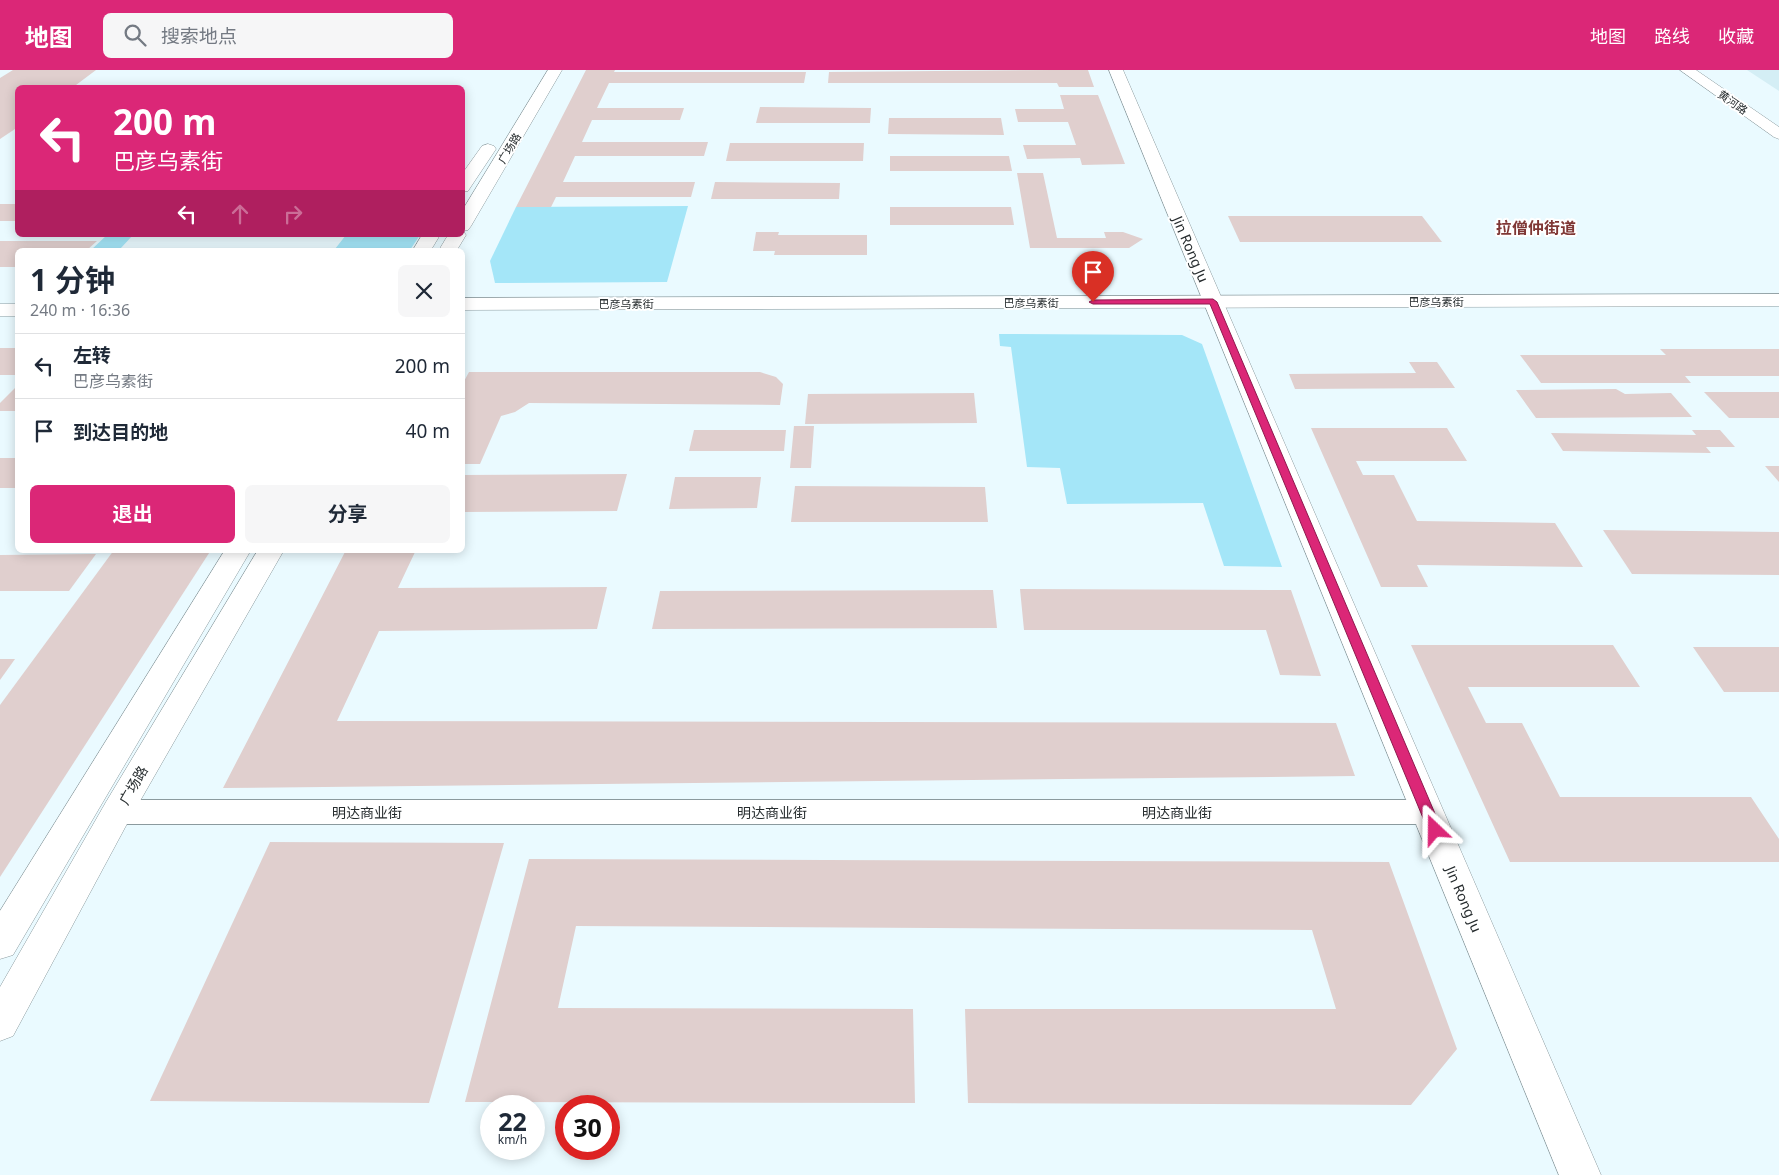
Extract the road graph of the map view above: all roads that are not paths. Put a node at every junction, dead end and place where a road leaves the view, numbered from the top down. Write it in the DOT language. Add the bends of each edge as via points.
graph roads {
  1 [pos="539,70"];
  2 [pos="555,70"];
  3 [pos="1116,70"];
  4 [pos="1688,70"];
  5 [pos="1710,70"];
  6 [pos="522,95"];
  7 [pos="1779,117"];
  8 [pos="1779,134"];
  9 [pos="495,137"];
  10 [pos="465,182"];
  11 [pos="465,221"];
  12 [pos="431,237"];
  13 [pos="456,237"];
  14 [pos="423,248"];
  15 [pos="449,248"];
  16 [pos="1779,300"];
  17 [pos="0,304"];
  18 [pos="15,304"];
  19 [pos="465,304"];
  20 [pos="1214,305"];
  21 [pos="1779,306"];
  22 [pos="465,309"];
  23 [pos="0,310"];
  24 [pos="15,310"];
  25 [pos="236,553"];
  26 [pos="269,553"];
  27 [pos="117,812"];
  28 [pos="1428,812"];
  29 [pos="0,942"];
  30 [pos="0,1023"];
  31 [pos="1580,1175"];
  1 -- 6 [label="street"];
  2 -- 11 [label="street, 广场路"];
  3 -- 20 [label="street, Jin Rong Ju"];
  4 -- 8 [label="street, 黄河路"];
  5 -- 7 [label="street, 黄河路"];
  9 -- 10 [label="street, 广场路"];
  12 -- 14 [label="street"];
  13 -- 15 [label="street"];
  16 -- 20 [label="street, 巴彦乌素街"];
  17 -- 18 [label="street"];
  19 -- 20 [label="street, 巴彦乌素街"];
  20 -- 21 [label="street, 巴彦乌素街"];
  20 -- 22 [label="street, 巴彦乌素街"];
  20 -- 28 [label="street, Jin Rong Ju"];
  23 -- 24 [label="street"];
  25 -- 29 [label="street"];
  26 -- 27 [label="street, 广场路"];
  27 -- 28 [label="street, 明达商业街"];
  27 -- 30 [label="street, 广场路"];
  28 -- 31 [label="street, Jin Rong Ju"];
}
